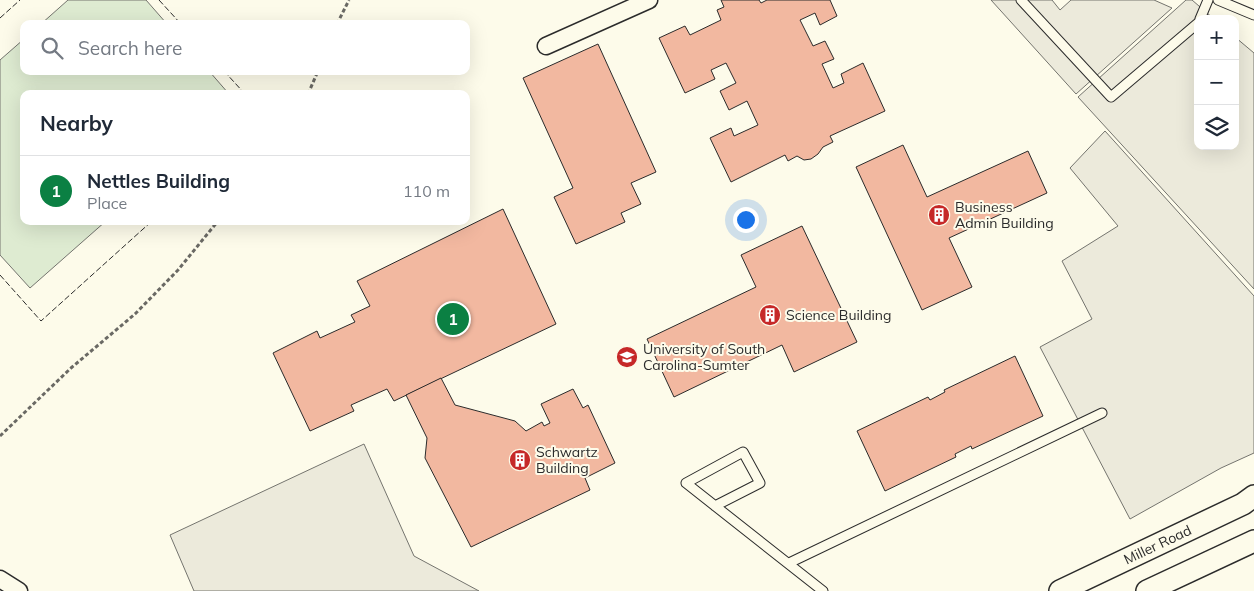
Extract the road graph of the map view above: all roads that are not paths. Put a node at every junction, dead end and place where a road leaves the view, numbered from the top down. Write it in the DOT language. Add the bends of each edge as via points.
graph roads {
  1 [pos="649,0"];
  2 [pos="1021,0"];
  3 [pos="1208,0"];
  4 [pos="1218,0"];
  5 [pos="1202,15"];
  6 [pos="1254,15"];
  7 [pos="1194,26"];
  8 [pos="546,46"];
  9 [pos="1102,413"];
  10 [pos="1254,496"];
  11 [pos="715,506"];
  12 [pos="1254,541"];
  13 [pos="789,563"];
  14 [pos="0,579"];
  15 [pos="19,591"];
  16 [pos="823,591"];
  17 [pos="1060,591"];
  18 [pos="1147,591"];
  1 -- 8 [label="street"];
  2 -- 7 [label="lane" via="1111,97"];
  3 -- 5 [label="lane"];
  4 -- 6 [label="lane"];
  9 -- 13 [label="lane"];
  10 -- 17 [label="street, Miller Road"];
  11 -- 11 [label="lane" via="686,483 742,452 760,483"];
  11 -- 13 [label="lane"];
  12 -- 18 [label="street"];
  13 -- 16 [label="lane"];
  14 -- 15 [label="street"];
}
